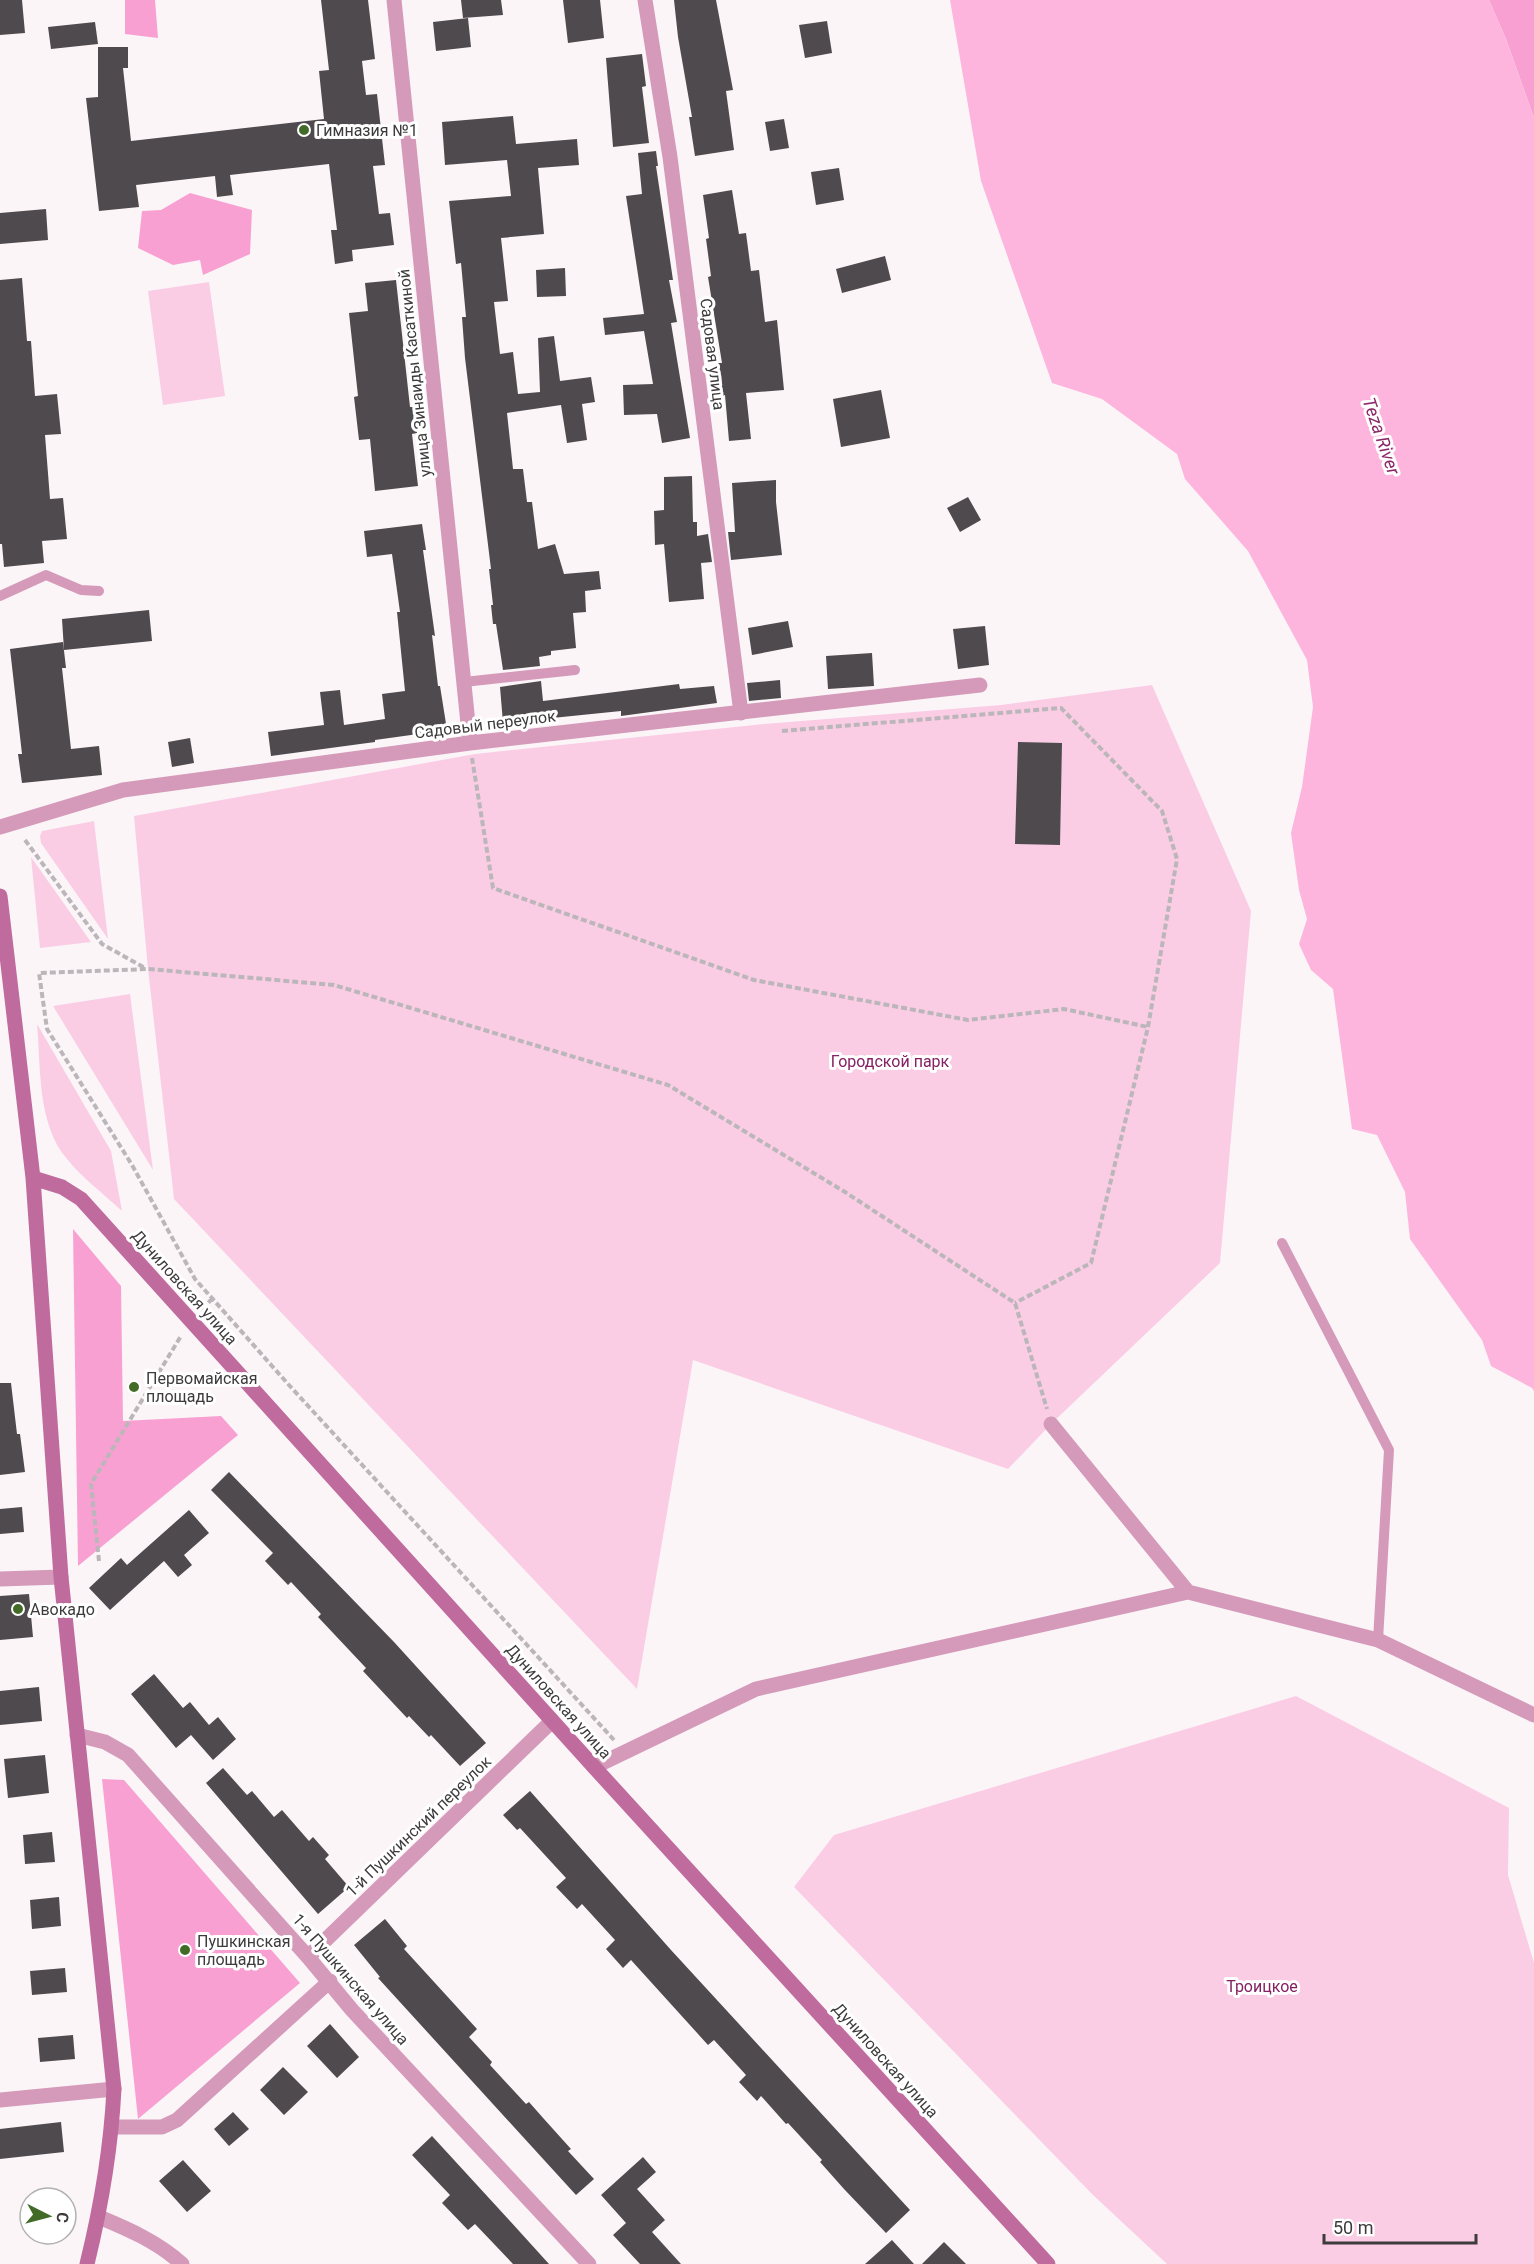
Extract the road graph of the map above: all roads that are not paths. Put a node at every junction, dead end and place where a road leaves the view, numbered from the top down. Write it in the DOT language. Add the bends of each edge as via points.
graph roads {
  1 [pos="394,0"];
  2 [pos="645,0"];
  3 [pos="99,591"];
  4 [pos="0,596"];
  5 [pos="575,670"];
  6 [pos="464,682"];
  7 [pos="980,685"];
  8 [pos="741,713"];
  9 [pos="470,743"];
  10 [pos="0,827"];
  11 [pos="0,896"];
  12 [pos="33,1178"];
  13 [pos="1282,1243"];
  14 [pos="1051,1424"];
  15 [pos="61,1577"];
  16 [pos="0,1580"];
  17 [pos="1188,1592"];
  18 [pos="1378,1640"];
  19 [pos="1534,1715"];
  20 [pos="552,1721"];
  21 [pos="77,1735"];
  22 [pos="594,1767"];
  23 [pos="308,1956"];
  24 [pos="330,1981"];
  25 [pos="114,2089"];
  26 [pos="0,2100"];
  27 [pos="112,2127"];
  28 [pos="99,2217"];
  29 [pos="87,2264"];
  30 [pos="182,2264"];
  31 [pos="589,2264"];
  32 [pos="1048,2264"];
  1 -- 6 [label="street, улица Зинаиды Касаткиной"];
  2 -- 8 [label="street, Садовая улица" via="671,169"];
  3 -- 4 [label="lane" via="81,590 46,575"];
  5 -- 6 [label="lane"];
  6 -- 9 [label="street, улица Зинаиды Касаткиной"];
  7 -- 8 [label="street, Садовый переулок"];
  8 -- 9 [label="street, Садовый переулок"];
  9 -- 10 [label="street, Садовый переулок" via="123,790"];
  11 -- 12 [label="main road"];
  12 -- 15 [label="main road"];
  12 -- 20 [label="main road, Дуниловская улица" via="62,1187 81,1199"];
  13 -- 18 [label="lane" via="1389,1450"];
  14 -- 17 [label="street"];
  15 -- 16 [label="street"];
  15 -- 21 [label="main road"];
  17 -- 18 [label="street"];
  17 -- 22 [label="street" via="756,1689"];
  18 -- 19 [label="street"];
  20 -- 22 [label="main road, Дуниловская улица"];
  20 -- 23 [label="street, 1-й Пушкинский переулок"];
  21 -- 23 [label="street, 1-я Пушкинская улица" via="105,1742 128,1755"];
  21 -- 25 [label="main road"];
  22 -- 32 [label="main road, Дуниловская улица"];
  23 -- 24 [label="street, 1-я Пушкинская улица"];
  24 -- 27 [label="street" via="177,2120 162,2127"];
  24 -- 31 [label="street, 1-я Пушкинская улица" via="352,2010"];
  25 -- 26 [label="street"];
  25 -- 27 [label="main road"];
  27 -- 28 [label="main road"];
  28 -- 29 [label="main road"];
  28 -- 30 [label="street" via="169,2252"];
}
